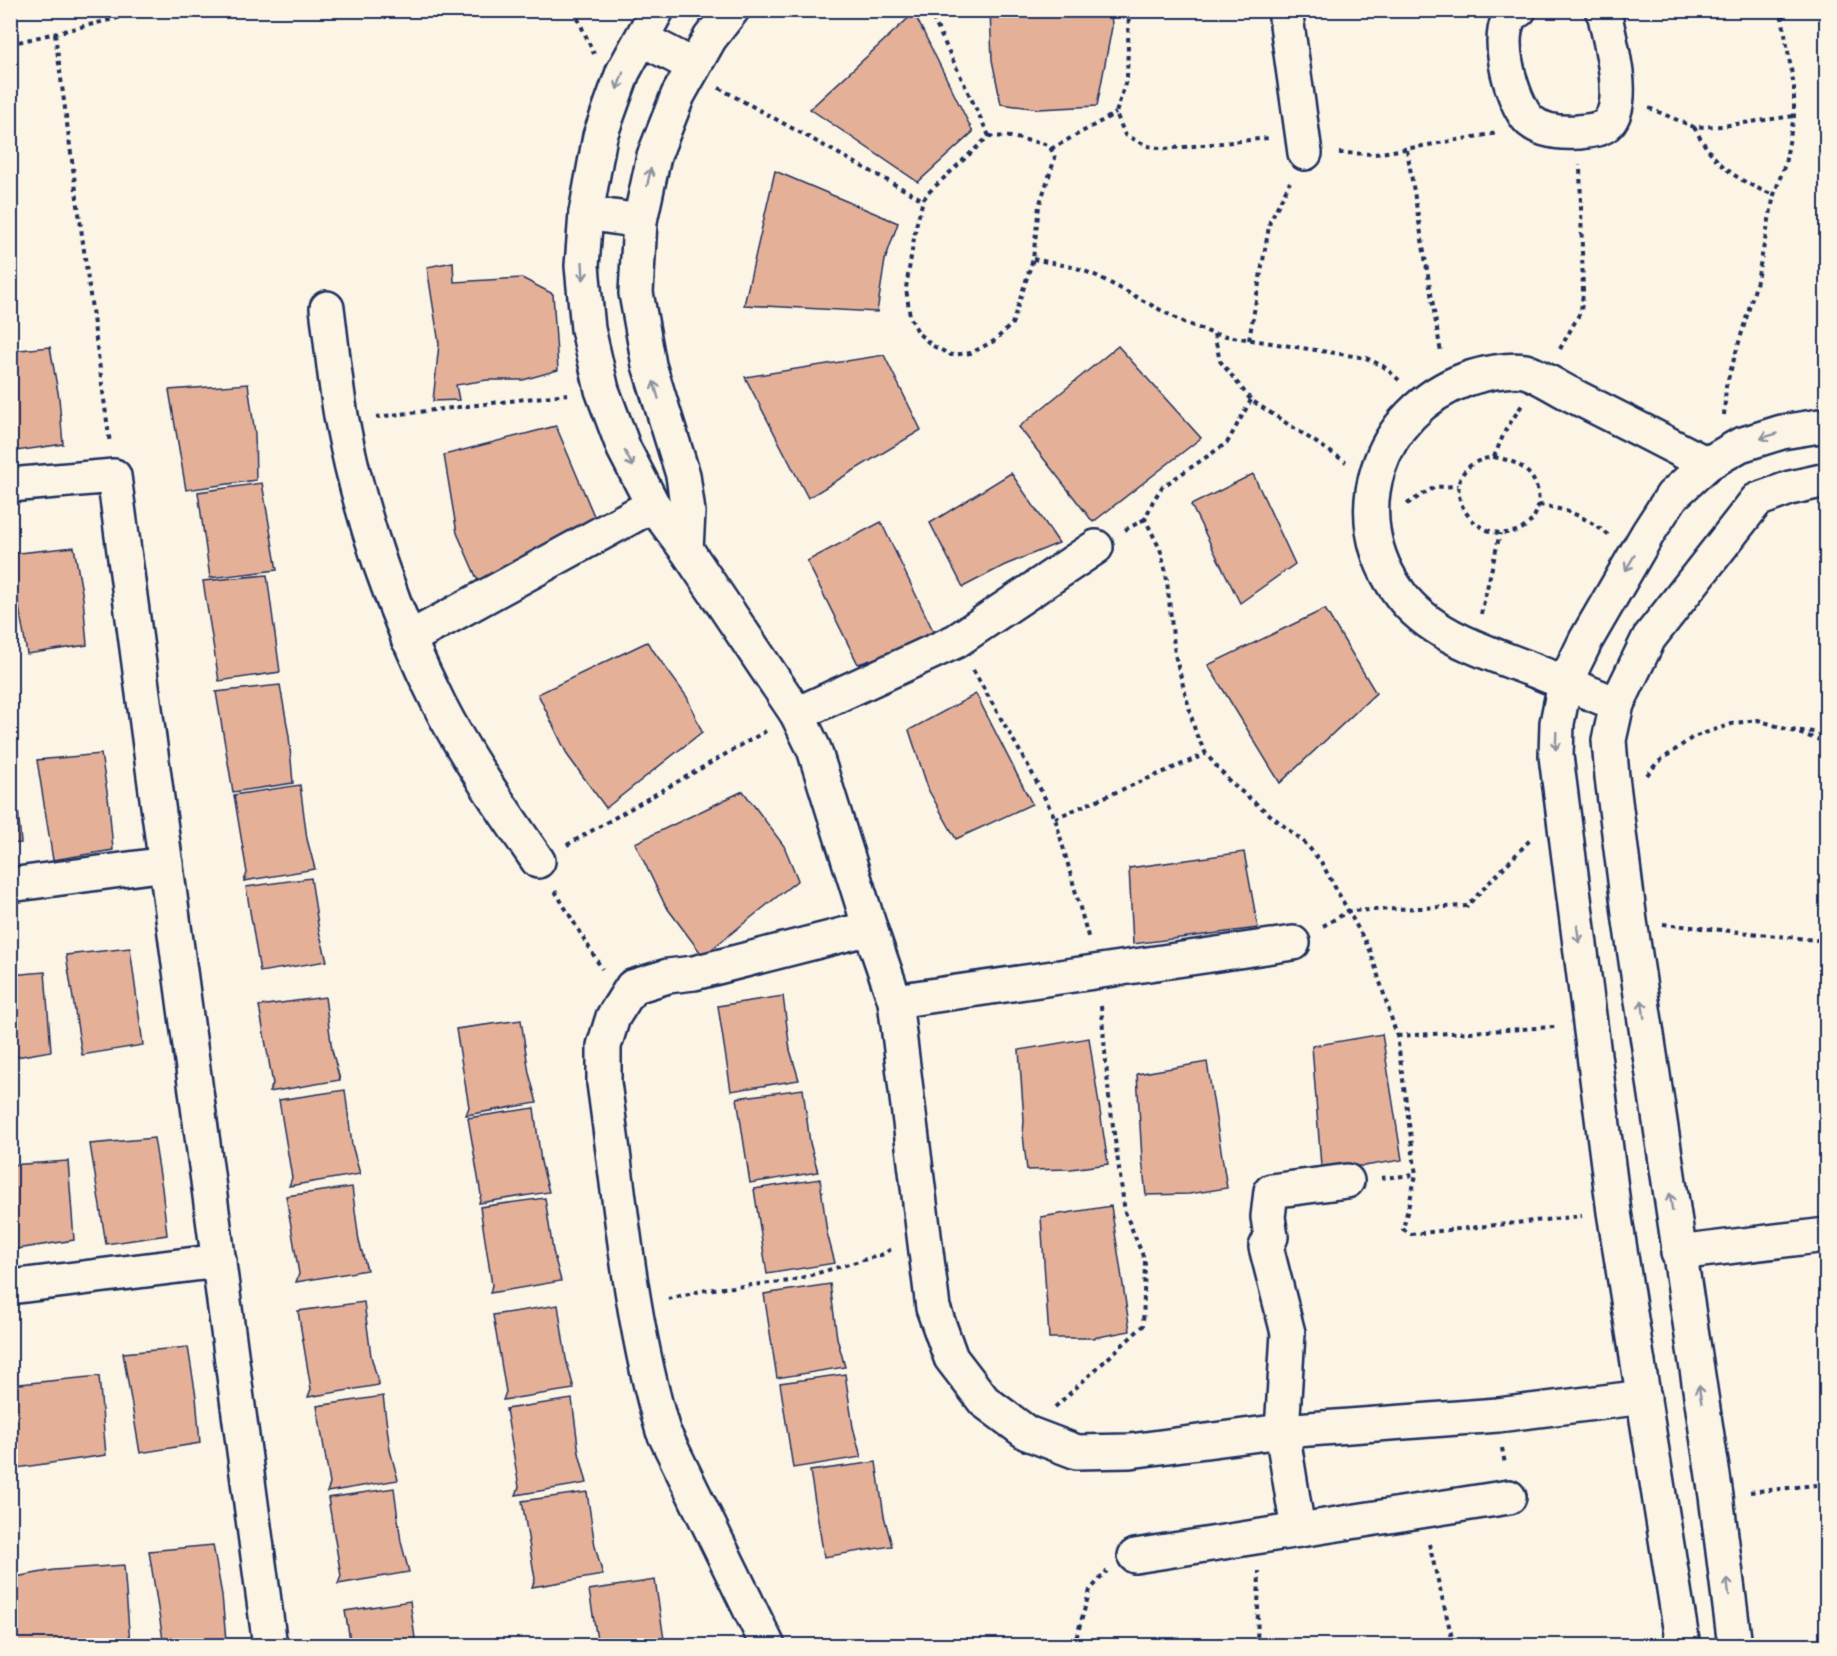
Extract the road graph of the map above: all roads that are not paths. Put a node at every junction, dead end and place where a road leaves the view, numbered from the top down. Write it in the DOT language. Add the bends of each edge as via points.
graph roads {
  1 [pos="657,10"];
  2 [pos="732,10"];
  3 [pos="1286,10"];
  4 [pos="1520,10"];
  5 [pos="1602,10"];
  6 [pos="642,39"];
  7 [pos="692,69"];
  8 [pos="1304,144"];
  9 [pos="586,213"];
  10 [pos="640,221"];
  11 [pos="327,308"];
  12 [pos="1826,428"];
  13 [pos="1716,459"];
  14 [pos="1827,480"];
  15 [pos="10,485"];
  16 [pos="653,505"];
  17 [pos="1096,547"];
  18 [pos="686,549"];
  19 [pos="408,639"];
  20 [pos="1565,683"];
  21 [pos="1617,705"];
  22 [pos="797,714"];
  23 [pos="538,861"];
  24 [pos="166,864"];
  25 [pos="10,885"];
  26 [pos="870,928"];
  27 [pos="1293,943"];
  28 [pos="895,1001"];
  29 [pos="1347,1181"];
  30 [pos="1827,1235"];
  31 [pos="1678,1253"];
  32 [pos="219,1261"];
  33 [pos="10,1287"];
  34 [pos="1644,1397"];
  35 [pos="1282,1431"];
  36 [pos="1509,1497"];
  37 [pos="1298,1530"];
  38 [pos="1135,1556"];
  39 [pos="270,1646"];
  40 [pos="768,1646"];
  41 [pos="1683,1646"];
  42 [pos="1735,1646"];
  1 -- 6 [label="street"];
  2 -- 7 [label="street"];
  3 -- 8 [label="street"];
  4 -- 5 [label="street" via="1506,24 1504,39 1518,105 1540,128 1579,132 1603,127 1616,108 1613,59"];
  6 -- 7 [label="street"];
  6 -- 9 [label="street, one-way" via="623,72 600,136"];
  10 -- 7 [label="street, one-way" via="654,156"];
  9 -- 10 [label="street"];
  9 -- 16 [label="street, one-way" via="582,266 588,329 602,390 624,449"];
  18 -- 10 [label="street, one-way" via="688,512 683,475 649,365 636,293"];
  11 -- 19 [label="street" via="342,421 369,532"];
  12 -- 13 [label="street, one-way" via="1782,432 1740,445"];
  13 -- 20 [label="street, one-way" via="1672,496 1586,640"];
  13 -- 20 [label="street" via="1525,371 1484,373 1446,386 1413,410 1389,442 1375,480 1372,520 1380,560 1400,595 1429,623 1473,647"];
  14 -- 21 [label="street" via="1757,500 1649,638"];
  15 -- 24 [label="street" via="114,476"];
  16 -- 18 [label="street"];
  16 -- 19 [label="street"];
  17 -- 22 [label="street" via="956,641"];
  18 -- 22 [label="street"];
  19 -- 23 [label="street" via="475,769"];
  20 -- 21 [label="street"];
  20 -- 34 [label="street, one-way" via="1557,723 1556,756 1614,1212"];
  31 -- 21 [label="street, one-way" via="1617,819 1610,740"];
  22 -- 26 [label="street" via="814,749"];
  24 -- 25 [label="street"];
  24 -- 32 [label="street"];
  26 -- 28 [label="street"];
  26 -- 40 [label="street" via="632,987 613,1017 604,1046 604,1083 635,1306 655,1405 663,1431"];
  27 -- 28 [label="street"];
  28 -- 35 [label="street" via="933,1308 951,1358 984,1401 1027,1433 1077,1452 1130,1451"];
  29 -- 35 [label="street" via="1271,1191 1271,1237 1266,1247 1288,1333"];
  30 -- 31 [label="street"];
  42 -- 31 [label="street, one-way"];
  32 -- 33 [label="street"];
  32 -- 39 [label="street"];
  34 -- 35 [label="street" via="1498,1415"];
  34 -- 41 [label="street"];
  35 -- 37 [label="street"];
  36 -- 37 [label="street"];
  37 -- 38 [label="street"];
}
